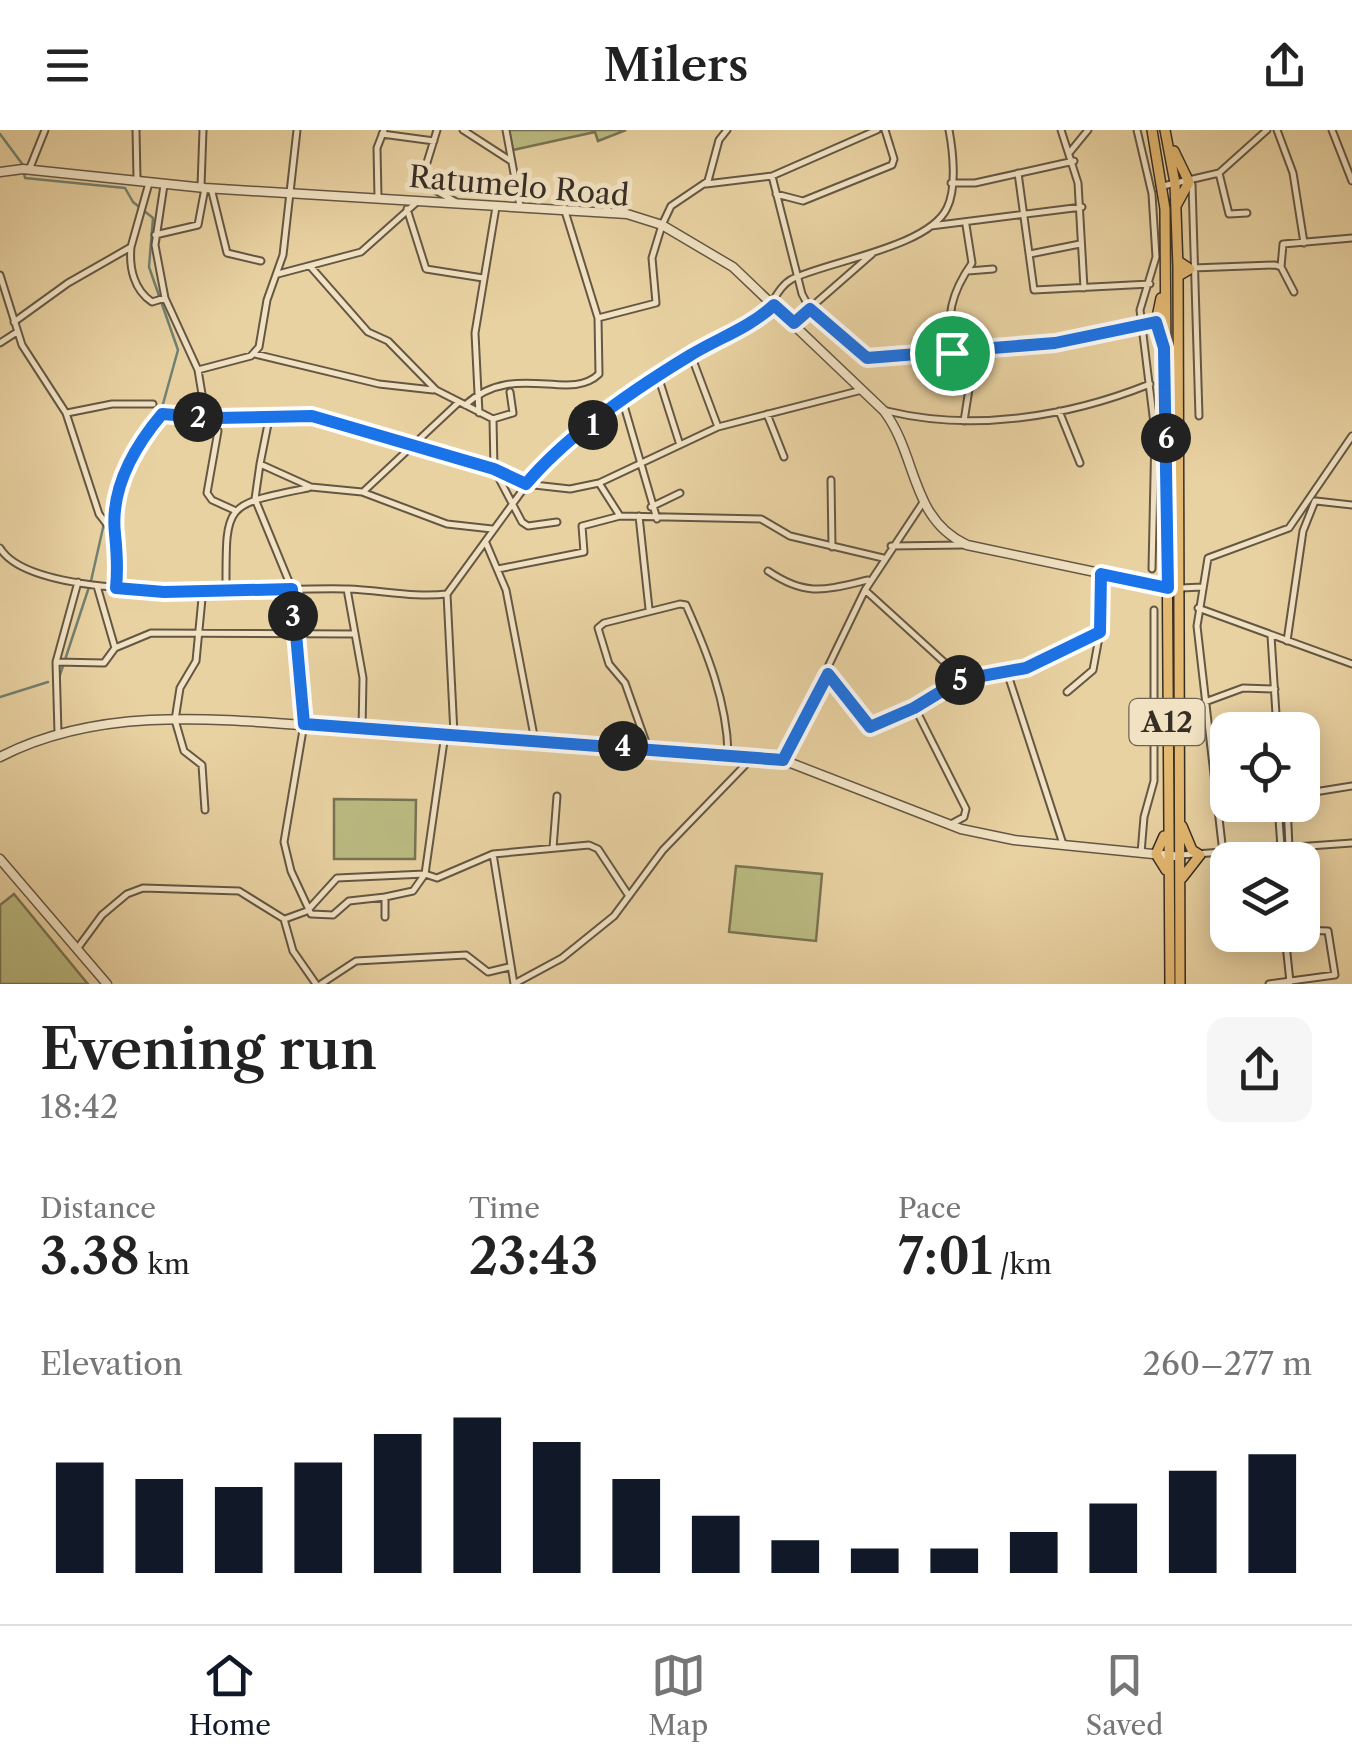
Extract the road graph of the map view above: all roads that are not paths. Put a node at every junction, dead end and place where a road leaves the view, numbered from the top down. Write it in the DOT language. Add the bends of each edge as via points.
graph roads {
  1 [pos="44,130"];
  2 [pos="136,130"];
  3 [pos="203,130"];
  4 [pos="296,130"];
  5 [pos="437,130"];
  6 [pos="463,130"];
  7 [pos="506,130"];
  8 [pos="719,130"];
  9 [pos="727,130"];
  10 [pos="881,130"];
  11 [pos="950,130"];
  12 [pos="1061,130"];
  13 [pos="1088,130"];
  14 [pos="1137,130"];
  15 [pos="1165,130"];
  16 [pos="1267,130"];
  17 [pos="1277,130"];
  18 [pos="1332,130"];
  19 [pos="1152,131"];
  20 [pos="383,132"];
  21 [pos="434,140"];
  22 [pos="719,140"];
  23 [pos="1168,144"];
  24 [pos="1070,152"];
  25 [pos="1074,161"];
  26 [pos="512,162"];
  27 [pos="29,170"];
  28 [pos="0,172"];
  29 [pos="1018,174"];
  30 [pos="1218,174"];
  31 [pos="772,176"];
  32 [pos="137,178"];
  33 [pos="150,180"];
  34 [pos="165,181"];
  35 [pos="1190,181"];
  36 [pos="1352,181"];
  37 [pos="950,183"];
  38 [pos="1175,183"];
  39 [pos="704,184"];
  40 [pos="1163,186"];
  41 [pos="206,188"];
  42 [pos="290,194"];
  43 [pos="776,194"];
  44 [pos="378,198"];
  45 [pos="417,202"];
  46 [pos="456,202"];
  47 [pos="496,204"];
  48 [pos="520,206"];
  49 [pos="1176,206"];
  50 [pos="564,207"];
  51 [pos="1082,207"];
  52 [pos="407,210"];
  53 [pos="946,210"];
  54 [pos="1247,214"];
  55 [pos="1026,217"];
  56 [pos="662,225"];
  57 [pos="966,225"];
  58 [pos="930,226"];
  59 [pos="952,226"];
  60 [pos="155,235"];
  61 [pos="1352,238"];
  62 [pos="1080,244"];
  63 [pos="1304,244"];
  64 [pos="131,247"];
  65 [pos="876,251"];
  66 [pos="1030,254"];
  67 [pos="114,258"];
  68 [pos="1178,260"];
  69 [pos="261,261"];
  70 [pos="310,266"];
  71 [pos="1281,267"];
  72 [pos="129,268"];
  73 [pos="1193,268"];
  74 [pos="992,269"];
  75 [pos="966,271"];
  76 [pos="278,274"];
  77 [pos="0,275"];
  78 [pos="1178,276"];
  79 [pos="483,278"];
  80 [pos="795,278"];
  81 [pos="1150,284"];
  82 [pos="1084,288"];
  83 [pos="1294,292"];
  84 [pos="164,298"];
  85 [pos="774,305"];
  86 [pos="810,309"];
  87 [pos="598,318"];
  88 [pos="1178,319"];
  89 [pos="1161,321"];
  90 [pos="14,322"];
  91 [pos="794,323"];
  92 [pos="1142,325"];
  93 [pos="17,332"];
  94 [pos="0,342"];
  95 [pos="975,352"];
  96 [pos="952,353"];
  97 [pos="255,354"];
  98 [pos="691,354"];
  99 [pos="198,370"];
  100 [pos="658,376"];
  101 [pos="1151,384"];
  102 [pos="436,390"];
  103 [pos="864,390"];
  104 [pos="510,392"];
  105 [pos="478,393"];
  106 [pos="623,402"];
  107 [pos="462,403"];
  108 [pos="153,404"];
  109 [pos="884,410"];
  110 [pos="1060,411"];
  111 [pos="66,413"];
  112 [pos="479,413"];
  113 [pos="767,414"];
  114 [pos="1199,416"];
  115 [pos="206,418"];
  116 [pos="216,418"];
  117 [pos="269,419"];
  118 [pos="492,419"];
  119 [pos="964,421"];
  120 [pos="718,427"];
  121 [pos="1352,436"];
  122 [pos="679,442"];
  123 [pos="411,445"];
  124 [pos="784,456"];
  125 [pos="639,460"];
  126 [pos="1080,462"];
  127 [pos="260,464"];
  128 [pos="494,469"];
  129 [pos="831,480"];
  130 [pos="599,483"];
  131 [pos="526,484"];
  132 [pos="311,487"];
  133 [pos="362,492"];
  134 [pos="680,493"];
  135 [pos="255,498"];
  136 [pos="1313,500"];
  137 [pos="511,503"];
  138 [pos="922,504"];
  139 [pos="1352,505"];
  140 [pos="651,507"];
  141 [pos="234,510"];
  142 [pos="620,516"];
  143 [pos="638,516"];
  144 [pos="657,519"];
  145 [pos="557,522"];
  146 [pos="492,529"];
  147 [pos="115,535"];
  148 [pos="486,542"];
  149 [pos="968,545"];
  150 [pos="891,546"];
  151 [pos="832,547"];
  152 [pos="0,548"];
  153 [pos="883,558"];
  154 [pos="498,569"];
  155 [pos="1152,569"];
  156 [pos="768,571"];
  157 [pos="1101,574"];
  158 [pos="871,579"];
  159 [pos="78,582"];
  160 [pos="98,586"];
  161 [pos="1202,587"];
  162 [pos="116,588"];
  163 [pos="203,588"];
  164 [pos="226,588"];
  165 [pos="1168,588"];
  166 [pos="1181,588"];
  167 [pos="292,589"];
  168 [pos="347,589"];
  169 [pos="865,590"];
  170 [pos="447,594"];
  171 [pos="1198,608"];
  172 [pos="650,610"];
  173 [pos="1154,610"];
  174 [pos="1100,632"];
  175 [pos="198,633"];
  176 [pos="354,634"];
  177 [pos="1272,636"];
  178 [pos="294,637"];
  179 [pos="1287,642"];
  180 [pos="114,648"];
  181 [pos="61,662"];
  182 [pos="1352,664"];
  183 [pos="1006,672"];
  184 [pos="828,674"];
  185 [pos="960,680"];
  186 [pos="1275,689"];
  187 [pos="1067,692"];
  188 [pos="1204,702"];
  189 [pos="914,708"];
  190 [pos="1276,712"];
  191 [pos="175,720"];
  192 [pos="304,724"];
  193 [pos="362,730"];
  194 [pos="58,733"];
  195 [pos="450,734"];
  196 [pos="535,741"];
  197 [pos="648,748"];
  198 [pos="728,753"];
  199 [pos="755,755"];
  200 [pos="0,757"];
  201 [pos="783,760"];
  202 [pos="1352,786"];
  203 [pos="1320,791"];
  204 [pos="557,796"];
  205 [pos="205,810"];
  206 [pos="1180,824"];
  207 [pos="950,825"];
  208 [pos="1166,828"];
  209 [pos="1223,842"];
  210 [pos="1352,843"];
  211 [pos="1062,844"];
  212 [pos="1320,845"];
  213 [pos="553,848"];
  214 [pos="1141,853"];
  215 [pos="493,854"];
  216 [pos="1156,854"];
  217 [pos="1210,854"];
  218 [pos="1181,855"];
  219 [pos="1200,855"];
  220 [pos="1168,856"];
  221 [pos="0,859"];
  222 [pos="425,874"];
  223 [pos="1182,878"];
  224 [pos="1168,883"];
  225 [pos="629,896"];
  226 [pos="384,897"];
  227 [pos="307,910"];
  228 [pos="385,917"];
  229 [pos="284,919"];
  230 [pos="1320,931"];
  231 [pos="77,949"];
  232 [pos="1287,952"];
  233 [pos="509,967"];
  234 [pos="1290,982"];
  235 [pos="106,984"];
  236 [pos="319,984"];
  237 [pos="514,984"];
  238 [pos="1170,984"];
  239 [pos="1180,984"];
  240 [pos="1269,984"];
  1 -- 27 [label="street"];
  2 -- 32 [label="street"];
  3 -- 41 [label="street"];
  4 -- 42 [label="street"];
  5 -- 21 [label="street"];
  6 -- 26 [label="street"];
  7 -- 26 [label="street"];
  8 -- 22 [label="street"];
  9 -- 22 [label="street"];
  10 -- 31 [label="street"];
  10 -- 43 [label="street" via="892,165 803,201"];
  11 -- 37 [label="street"];
  12 -- 24 [label="street"];
  13 -- 24 [label="street"];
  14 -- 81 [label="street" via="1152,194 1156,258"];
  15 -- 23 [label="main road, A12"];
  16 -- 30 [label="street"];
  17 -- 63 [label="street" via="1293,174"];
  18 -- 36 [label="street"];
  19 -- 40 [label="main road, A12"];
  20 -- 21 [label="street"];
  20 -- 44 [label="street"];
  21 -- 46 [label="street" via="422,184"];
  22 -- 39 [label="street"];
  23 -- 35 [label="main road"];
  23 -- 38 [label="main road, A12"];
  24 -- 25 [label="street"];
  25 -- 29 [label="street"];
  25 -- 51 [label="street"];
  26 -- 48 [label="street"];
  27 -- 28 [label="street, Ratumelo Road"];
  27 -- 32 [label="street, Ratumelo Road"];
  29 -- 37 [label="street"];
  29 -- 55 [label="street"];
  30 -- 35 [label="street"];
  30 -- 54 [label="street" via="1228,214"];
  31 -- 39 [label="street"];
  31 -- 43 [label="street"];
  32 -- 33 [label="street, Ratumelo Road"];
  33 -- 34 [label="street, Ratumelo Road"];
  33 -- 64 [label="street"];
  34 -- 41 [label="street, Ratumelo Road"];
  34 -- 60 [label="street"];
  35 -- 38 [label="street"];
  35 -- 49 [label="main road"];
  35 -- 73 [label="street"];
  37 -- 53 [label="street"];
  38 -- 40 [label="street"];
  38 -- 49 [label="main road, A12"];
  39 -- 56 [label="street" via="672,206"];
  40 -- 89 [label="main road, A12"];
  41 -- 42 [label="street, Ratumelo Road"];
  41 -- 60 [label="street" via="198,225"];
  41 -- 69 [label="street" via="227,253"];
  42 -- 44 [label="street, Ratumelo Road"];
  42 -- 76 [label="street"];
  43 -- 80 [label="street"];
  44 -- 45 [label="street, Ratumelo Road"];
  45 -- 46 [label="street, Ratumelo Road"];
  45 -- 52 [label="street"];
  46 -- 47 [label="street, Ratumelo Road"];
  47 -- 48 [label="street, Ratumelo Road"];
  47 -- 79 [label="street"];
  48 -- 50 [label="street, Ratumelo Road"];
  49 -- 68 [label="main road, A12"];
  50 -- 56 [label="street, Ratumelo Road"];
  50 -- 87 [label="street"];
  51 -- 55 [label="street"];
  51 -- 62 [label="street"];
  52 -- 70 [label="street" via="361,252"];
  52 -- 79 [label="street" via="426,269"];
  53 -- 58 [label="street"];
  53 -- 59 [label="street"];
  55 -- 57 [label="street"];
  55 -- 66 [label="street"];
  56 -- 85 [label="street, Ratumelo Road" via="733,267"];
  56 -- 87 [label="street" via="652,258 656,303"];
  57 -- 59 [label="street"];
  57 -- 75 [label="street" via="972,263"];
  58 -- 59 [label="street"];
  58 -- 65 [label="street"];
  60 -- 84 [label="street"];
  61 -- 63 [label="street"];
  62 -- 66 [label="street"];
  62 -- 82 [label="street"];
  63 -- 71 [label="street" via="1280,246"];
  64 -- 67 [label="street"];
  64 -- 72 [label="street"];
  65 -- 80 [label="street"];
  65 -- 86 [label="street"];
  66 -- 82 [label="street" via="1034,290"];
  67 -- 72 [label="street"];
  67 -- 90 [label="street"];
  68 -- 73 [label="main road"];
  68 -- 78 [label="main road, A12"];
  70 -- 76 [label="street"];
  70 -- 102 [label="street" via="368,332 388,341"];
  71 -- 73 [label="street"];
  71 -- 83 [label="street"];
  72 -- 84 [label="street" via="152,302"];
  73 -- 78 [label="main road"];
  73 -- 114 [label="street"];
  74 -- 75 [label="street"];
  75 -- 96 [label="street" via="946,319"];
  76 -- 97 [label="street"];
  77 -- 90 [label="street"];
  78 -- 88 [label="main road, A12"];
  79 -- 105 [label="street" via="475,333"];
  80 -- 85 [label="street" via="782,286"];
  80 -- 86 [label="street"];
  81 -- 82 [label="street"];
  81 -- 92 [label="street"];
  84 -- 99 [label="street"];
  85 -- 91 [label="street, Ratumelo Road"];
  85 -- 98 [label="street" via="743,330"];
  86 -- 91 [label="street"];
  86 -- 96 [label="street" via="863,358"];
  87 -- 105 [label="street" via="602,367 596,379 559,386 517,380"];
  88 -- 89 [label="street"];
  88 -- 166 [label="main road, A12"];
  89 -- 92 [label="street"];
  89 -- 165 [label="main road, A12"];
  90 -- 93 [label="street"];
  91 -- 103 [label="street, Ratumelo Road"];
  92 -- 95 [label="street"];
  92 -- 101 [label="street"];
  93 -- 94 [label="street"];
  93 -- 111 [label="street"];
  95 -- 96 [label="street"];
  95 -- 119 [label="street"];
  97 -- 99 [label="street"];
  97 -- 102 [label="street" via="379,384"];
  98 -- 100 [label="street"];
  98 -- 120 [label="street"];
  99 -- 115 [label="street"];
  100 -- 106 [label="street"];
  100 -- 122 [label="street"];
  101 -- 110 [label="street"];
  101 -- 155 [label="street"];
  102 -- 107 [label="street"];
  103 -- 109 [label="street, Ratumelo Road"];
  103 -- 113 [label="street"];
  104 -- 118 [label="street" via="513,413"];
  105 -- 107 [label="street"];
  105 -- 112 [label="street"];
  106 -- 125 [label="street"];
  106 -- 131 [label="street"];
  107 -- 112 [label="street"];
  107 -- 123 [label="street"];
  108 -- 111 [label="street"];
  109 -- 119 [label="street" via="931,422"];
  109 -- 138 [label="street, Ratumelo Road" via="901,437"];
  110 -- 119 [label="street"];
  110 -- 126 [label="street"];
  111 -- 147 [label="street" via="99,514"];
  112 -- 118 [label="street"];
  113 -- 120 [label="street"];
  113 -- 124 [label="street"];
  115 -- 116 [label="street"];
  115 -- 147 [label="street" via="159,416 123,473"];
  116 -- 117 [label="street"];
  116 -- 141 [label="street" via="206,492"];
  117 -- 123 [label="street" via="312,416"];
  117 -- 127 [label="street"];
  118 -- 128 [label="street"];
  120 -- 122 [label="street"];
  121 -- 136 [label="street"];
  122 -- 125 [label="street"];
  123 -- 128 [label="street"];
  123 -- 133 [label="street"];
  125 -- 130 [label="street"];
  125 -- 140 [label="street"];
  127 -- 132 [label="street"];
  127 -- 135 [label="street"];
  128 -- 131 [label="street"];
  128 -- 137 [label="street"];
  129 -- 151 [label="street"];
  130 -- 131 [label="street" via="570,490"];
  130 -- 142 [label="street"];
  131 -- 137 [label="street"];
  132 -- 133 [label="street"];
  132 -- 135 [label="street"];
  133 -- 146 [label="street" via="447,524"];
  134 -- 140 [label="street"];
  135 -- 141 [label="street"];
  135 -- 167 [label="street"];
  136 -- 139 [label="street"];
  136 -- 161 [label="street" via="1286,530 1209,556"];
  136 -- 179 [label="street"];
  137 -- 145 [label="street" via="528,526"];
  137 -- 146 [label="street"];
  138 -- 149 [label="street, Ratumelo Road" via="938,526"];
  138 -- 150 [label="street"];
  140 -- 144 [label="street"];
  141 -- 164 [label="street" via="226,530"];
  142 -- 143 [label="street"];
  142 -- 154 [label="street" via="582,526 584,552"];
  143 -- 144 [label="street"];
  143 -- 172 [label="street"];
  144 -- 151 [label="street" via="761,519 790,536"];
  146 -- 148 [label="street"];
  147 -- 162 [label="street"];
  148 -- 154 [label="street"];
  148 -- 170 [label="street"];
  149 -- 150 [label="street"];
  149 -- 157 [label="street, Ratumelo Road"];
  150 -- 153 [label="street"];
  151 -- 153 [label="street"];
  152 -- 159 [label="street" via="15,565"];
  153 -- 158 [label="street"];
  154 -- 196 [label="street"];
  156 -- 158 [label="street" via="804,590"];
  157 -- 165 [label="street, Ratumelo Road"];
  157 -- 174 [label="street"];
  158 -- 169 [label="street"];
  159 -- 160 [label="street"];
  159 -- 181 [label="street"];
  160 -- 162 [label="street"];
  160 -- 180 [label="street"];
  161 -- 166 [label="street"];
  161 -- 171 [label="street"];
  162 -- 163 [label="street"];
  163 -- 164 [label="street"];
  163 -- 175 [label="street"];
  164 -- 167 [label="street"];
  165 -- 166 [label="street, Ratumelo Road"];
  165 -- 208 [label="main road, A12"];
  166 -- 206 [label="main road, A12"];
  167 -- 168 [label="street"];
  167 -- 178 [label="street"];
  168 -- 170 [label="street"];
  168 -- 176 [label="street"];
  169 -- 184 [label="street"];
  169 -- 185 [label="street"];
  170 -- 195 [label="street"];
  171 -- 177 [label="street"];
  171 -- 188 [label="street"];
  172 -- 197 [label="street" via="598,630"];
  172 -- 198 [label="street" via="686,606 726,716"];
  173 -- 214 [label="street" via="1154,781"];
  174 -- 183 [label="street" via="1048,660"];
  174 -- 187 [label="street" via="1093,670"];
  175 -- 178 [label="street"];
  175 -- 180 [label="street" via="151,632"];
  175 -- 191 [label="street" via="196,662 180,688"];
  176 -- 178 [label="street"];
  176 -- 193 [label="street" via="363,678"];
  177 -- 179 [label="street"];
  177 -- 186 [label="street"];
  178 -- 192 [label="street"];
  179 -- 182 [label="street"];
  180 -- 181 [label="street" via="104,663"];
  181 -- 194 [label="street"];
  183 -- 185 [label="street"];
  183 -- 211 [label="street"];
  184 -- 189 [label="street" via="867,726"];
  184 -- 201 [label="street"];
  185 -- 189 [label="street"];
  186 -- 188 [label="street" via="1243,688"];
  186 -- 190 [label="street"];
  188 -- 209 [label="street"];
  189 -- 207 [label="street" via="966,808"];
  191 -- 192 [label="street"];
  191 -- 194 [label="street"];
  191 -- 205 [label="street" via="184,751 202,765"];
  192 -- 193 [label="street"];
  192 -- 227 [label="street" via="284,842"];
  193 -- 195 [label="street"];
  194 -- 200 [label="street"];
  195 -- 196 [label="street"];
  195 -- 222 [label="street"];
  196 -- 197 [label="street"];
  197 -- 198 [label="street"];
  198 -- 199 [label="street"];
  199 -- 201 [label="street"];
  199 -- 225 [label="street" via="663,850"];
  201 -- 207 [label="street"];
  202 -- 203 [label="street"];
  204 -- 213 [label="street"];
  206 -- 218 [label="main road, A12"];
  206 -- 219 [label="main road"];
  207 -- 211 [label="street"];
  208 -- 216 [label="main road"];
  208 -- 220 [label="main road, A12"];
  210 -- 212 [label="street"];
  211 -- 214 [label="street"];
  213 -- 215 [label="street"];
  213 -- 225 [label="street" via="595,846"];
  214 -- 216 [label="street"];
  215 -- 222 [label="street" via="437,878"];
  215 -- 233 [label="street"];
  216 -- 220 [label="street"];
  216 -- 224 [label="main road"];
  217 -- 219 [label="street"];
  218 -- 219 [label="street"];
  218 -- 220 [label="street"];
  218 -- 223 [label="main road, A12"];
  219 -- 223 [label="main road"];
  220 -- 224 [label="main road, A12"];
  221 -- 231 [label="street"];
  222 -- 226 [label="street" via="413,891"];
  222 -- 227 [label="street" via="337,878"];
  223 -- 239 [label="main road, A12"];
  224 -- 238 [label="main road, A12"];
  225 -- 237 [label="street" via="590,938"];
  226 -- 227 [label="street" via="349,901 333,915"];
  226 -- 228 [label="street"];
  227 -- 229 [label="street"];
  229 -- 231 [label="street" via="239,891 143,888 102,915"];
  229 -- 236 [label="street" via="293,951"];
  230 -- 234 [label="street" via="1328,931 1336,975"];
  231 -- 235 [label="street"];
  232 -- 234 [label="street"];
  233 -- 236 [label="street" via="488,972 466,955 356,961"];
  233 -- 237 [label="street"];
  234 -- 240 [label="street"];
}
